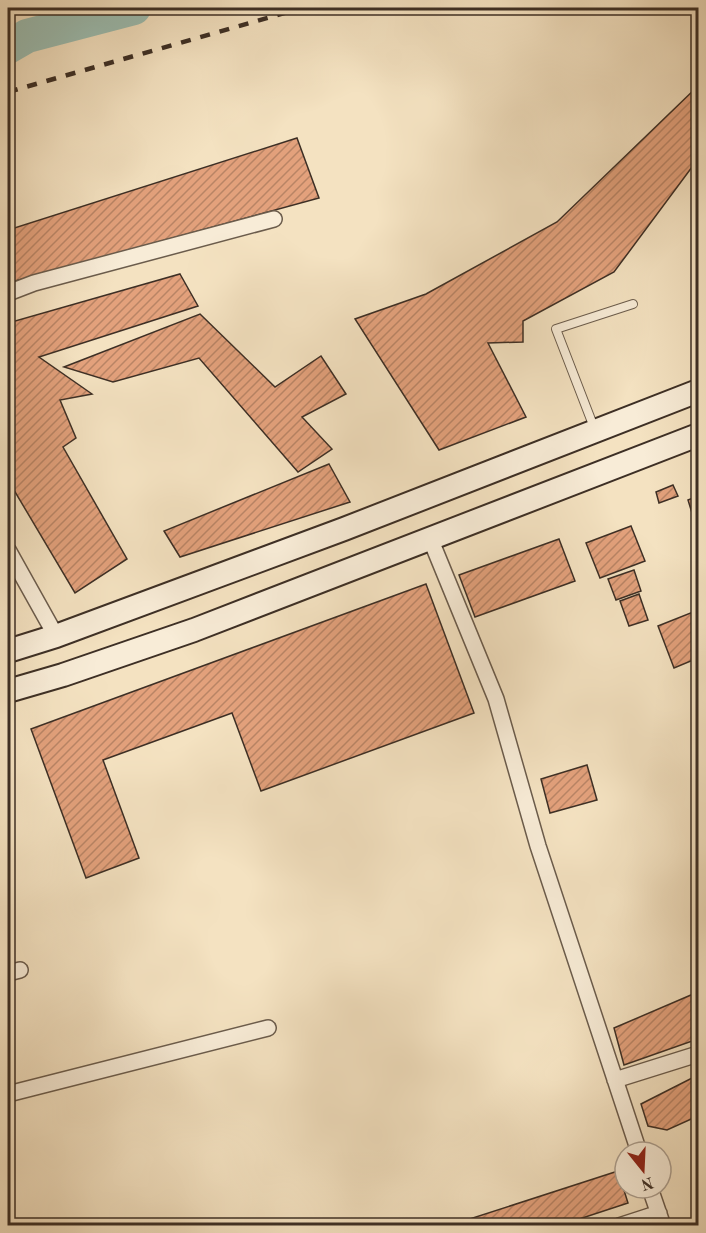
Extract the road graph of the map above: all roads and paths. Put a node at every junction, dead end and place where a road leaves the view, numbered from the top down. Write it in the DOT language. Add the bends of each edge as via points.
graph roads {
  1 [pos="274,219"];
  2 [pos="8,293"];
  3 [pos="633,304"];
  4 [pos="699,391"];
  5 [pos="595,432"];
  6 [pos="699,435"];
  7 [pos="430,538"];
  8 [pos="8,550"];
  9 [pos="56,636"];
  10 [pos="8,651"];
  11 [pos="8,691"];
  12 [pos="267,1028"];
  13 [pos="699,1054"];
  14 [pos="615,1080"];
  15 [pos="8,1094"];
  16 [pos="635,1140"];
  17 [pos="654,1200"];
  18 [pos="661,1219"];
  19 [pos="619,1226"];
  1 -- 2 [label="street"];
  3 -- 5 [label="lane" via="556,329"];
  4 -- 5 [label="main road"];
  5 -- 9 [label="main road"];
  6 -- 7 [label="main road"];
  7 -- 11 [label="main road" via="194,630"];
  7 -- 14 [label="street" via="496,699 538,846"];
  8 -- 9 [label="street"];
  9 -- 10 [label="main road"];
  12 -- 15 [label="street"];
  13 -- 14 [label="street"];
  14 -- 16 [label="street"];
  17 -- 18 [label="street"];
  18 -- 19 [label="street"];
}
